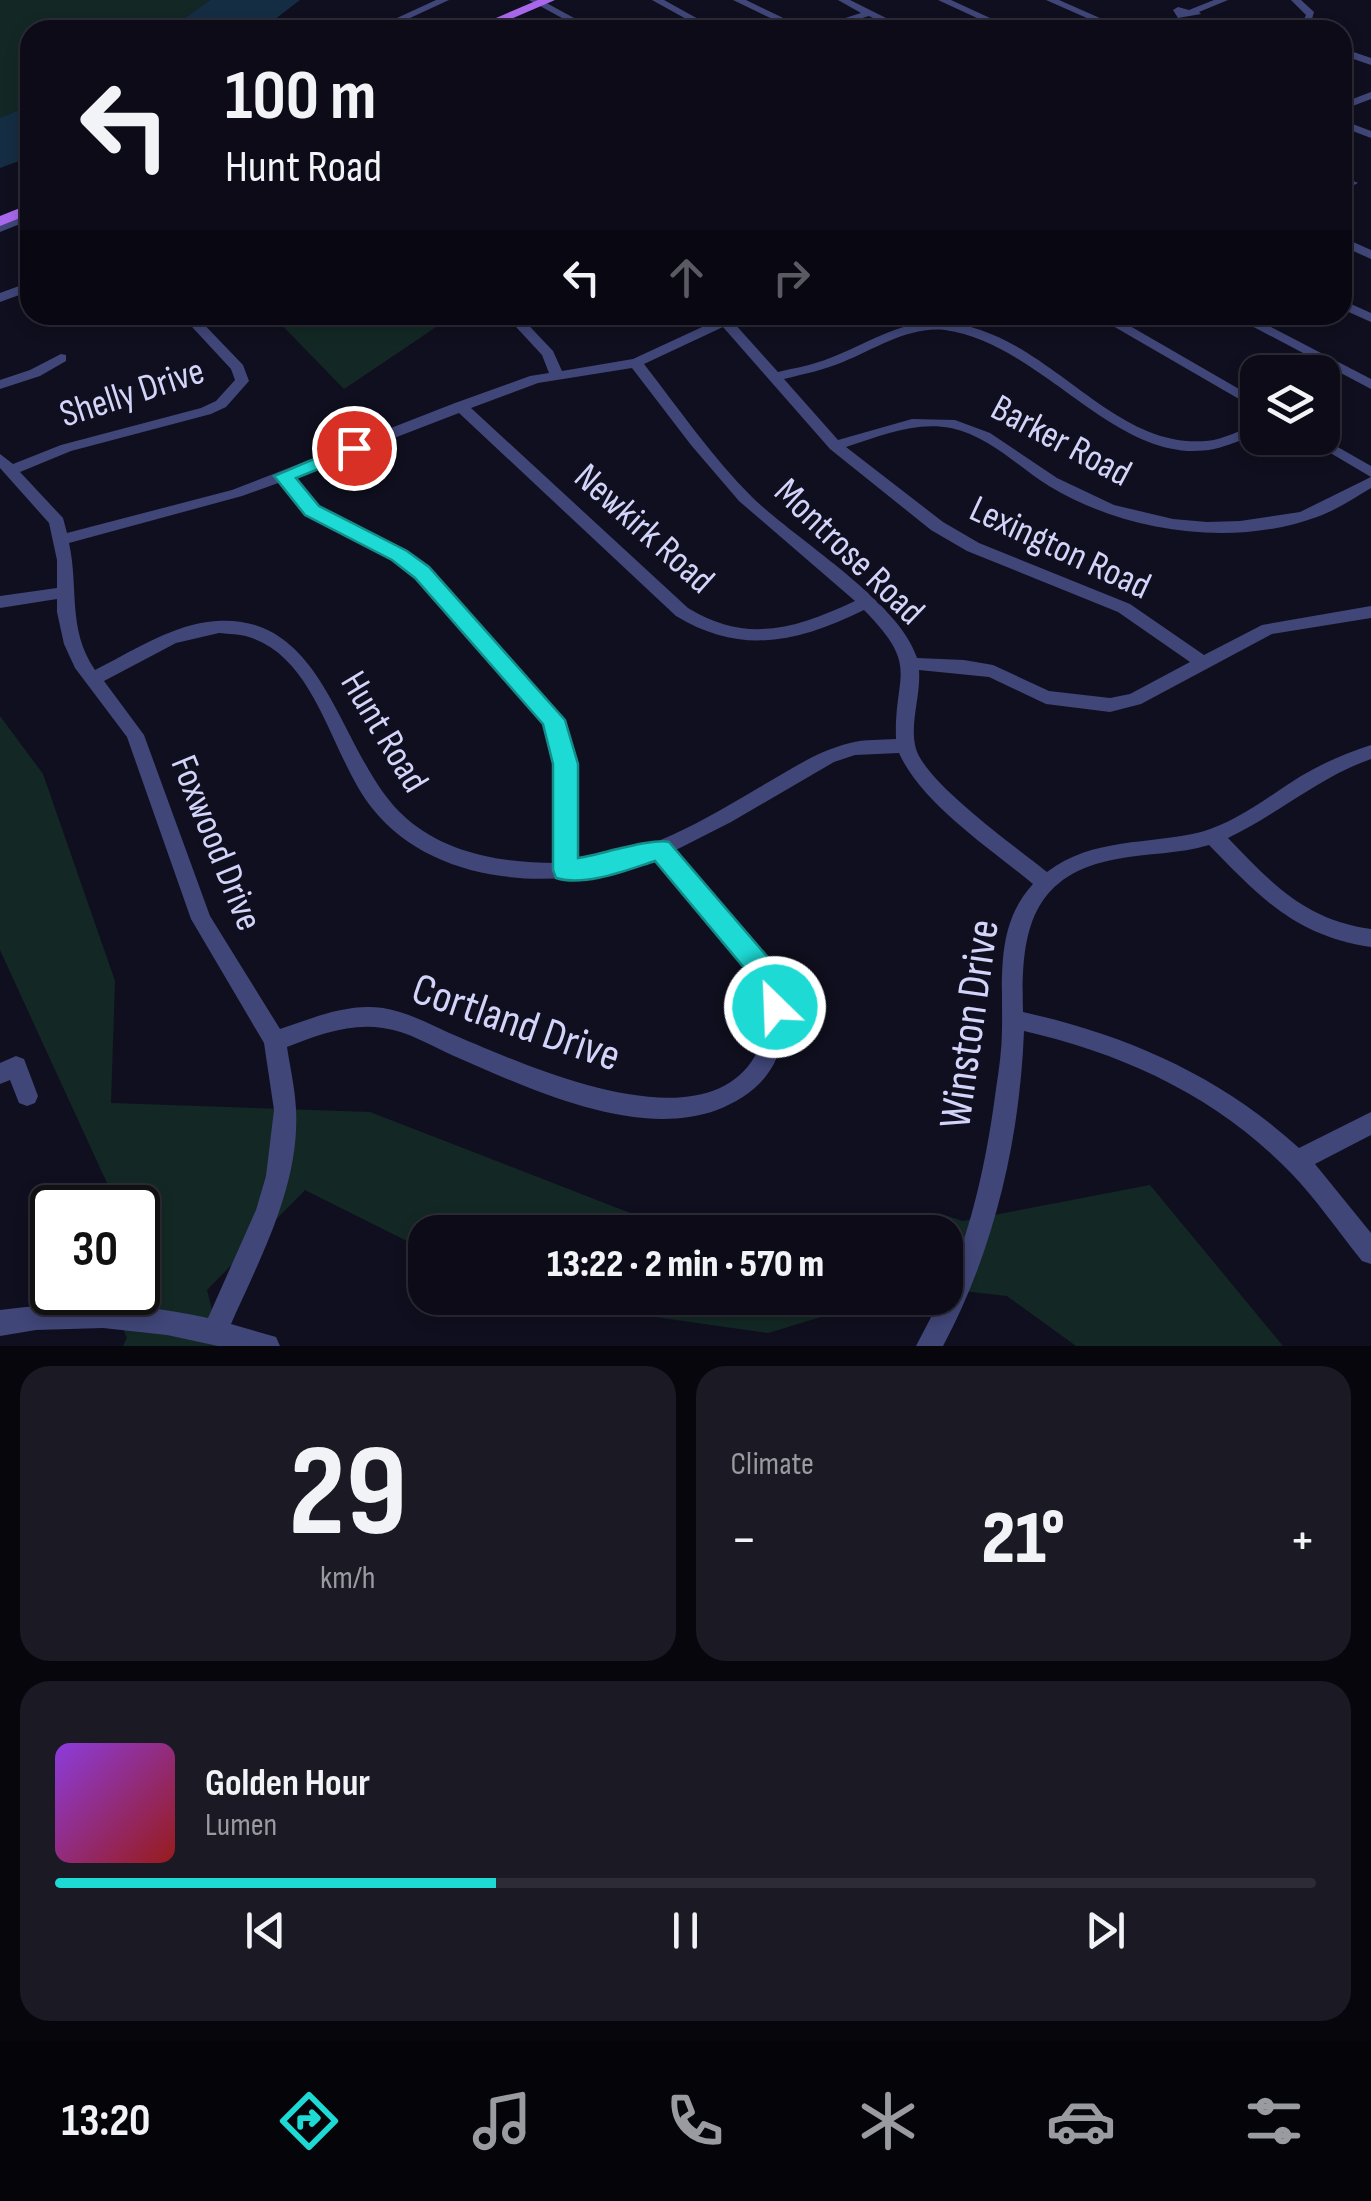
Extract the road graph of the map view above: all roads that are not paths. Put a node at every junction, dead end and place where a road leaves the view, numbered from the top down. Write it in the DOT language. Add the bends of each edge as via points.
graph roads {
  1 [pos="444,0"];
  2 [pos="657,0"];
  3 [pos="738,0"];
  4 [pos="843,0"];
  5 [pos="943,0"];
  6 [pos="1223,0"];
  7 [pos="1296,0"];
  8 [pos="542,1"];
  9 [pos="1060,1"];
  10 [pos="1193,11"];
  11 [pos="870,13"];
  12 [pos="399,20"];
  13 [pos="497,20"];
  14 [pos="573,20"];
  15 [pos="694,20"];
  16 [pos="781,20"];
  17 [pos="847,20"];
  18 [pos="884,20"];
  19 [pos="988,20"];
  20 [pos="1101,20"];
  21 [pos="1309,20"];
  22 [pos="197,325"];
  23 [pos="522,325"];
  24 [pos="717,325"];
  25 [pos="737,325"];
  26 [pos="1118,325"];
  27 [pos="1257,325"];
  28 [pos="60,358"];
  29 [pos="636,363"];
  30 [pos="556,374"];
  31 [pos="776,377"];
  32 [pos="0,385"];
  33 [pos="1371,385"];
  34 [pos="1240,396"];
  35 [pos="460,406"];
  36 [pos="1240,435"];
  37 [pos="835,446"];
  38 [pos="1340,454"];
  39 [pos="6,464"];
  40 [pos="1371,472"];
  41 [pos="284,476"];
  42 [pos="1371,482"];
  43 [pos="62,540"];
  44 [pos="64,592"];
  45 [pos="0,602"];
  46 [pos="865,603"];
  47 [pos="1371,612"];
  48 [pos="1202,662"];
  49 [pos="912,664"];
  50 [pos="94,679"];
  51 [pos="906,746"];
  52 [pos="1371,752"];
  53 [pos="1213,836"];
  54 [pos="660,849"];
  55 [pos="566,870"];
  56 [pos="1046,884"];
  57 [pos="1371,938"];
  58 [pos="1012,1019"];
  59 [pos="274,1041"];
  60 [pos="0,1074"];
  61 [pos="27,1096"];
  62 [pos="1371,1122"];
  63 [pos="1296,1162"];
  64 [pos="1371,1252"];
  65 [pos="0,1323"];
  66 [pos="215,1332"];
  67 [pos="268,1346"];
  68 [pos="928,1346"];
  1 -- 12 [label="street"];
  2 -- 15 [label="street"];
  3 -- 16 [label="street"];
  4 -- 11 [label="street"];
  5 -- 19 [label="street"];
  6 -- 10 [label="street"];
  7 -- 21 [label="street"];
  8 -- 13 [label="main road"];
  8 -- 14 [label="street"];
  9 -- 20 [label="street"];
  11 -- 17 [label="street"];
  11 -- 18 [label="street"];
  22 -- 39 [label="street, Shelly Drive" via="238,368 237,391 206,410"];
  23 -- 30 [label="street"];
  24 -- 29 [label="street"];
  25 -- 31 [label="street, Lexington Road"];
  26 -- 34 [label="street"];
  27 -- 33 [label="street"];
  28 -- 32 [label="street"];
  29 -- 30 [label="street"];
  29 -- 46 [label="street, Montrose Road" via="720,472"];
  30 -- 35 [label="street"];
  31 -- 36 [label="street" via="907,330 942,326 999,339 1146,438 1209,446"];
  31 -- 37 [label="street, Lexington Road"];
  35 -- 41 [label="street"];
  35 -- 46 [label="street, Newkirk Road" via="701,625 774,637 816,628"];
  37 -- 42 [label="street, Barker Road" via="904,425 957,425 991,436 1050,480 1109,508 1203,524 1301,517"];
  37 -- 48 [label="street, Lexington Road" via="937,526 1124,608"];
  38 -- 40 [label="street"];
  39 -- 43 [label="street, Foxwood Drive" via="51,513"];
  41 -- 43 [label="street"];
  41 -- 55 [label="street" via="312,510 422,572 554,720 566,764"];
  43 -- 44 [label="street, Foxwood Drive"];
  44 -- 45 [label="street"];
  44 -- 50 [label="street, Foxwood Drive" via="73,644"];
  46 -- 49 [label="street, Montrose Road" via="902,642"];
  47 -- 48 [label="street" via="1268,629"];
  48 -- 49 [label="street" via="1136,699 1098,706 1046,696 993,671"];
  49 -- 51 [label="street, Montrose Road"];
  50 -- 55 [label="street, Hunt Road" via="205,629 220,626 270,638 304,668 376,800 398,823 454,855 512,868"];
  50 -- 59 [label="street, Foxwood Drive" via="135,735 200,919"];
  51 -- 54 [label="street, Hunt Road" via="826,757"];
  51 -- 56 [label="street" via="920,775"];
  52 -- 53 [label="street, Winston Drive" via="1342,760"];
  53 -- 56 [label="street, Winston Drive" via="1087,858"];
  53 -- 57 [label="street" via="1287,910 1334,931"];
  54 -- 55 [label="street, Hunt Road"];
  54 -- 59 [label="street, Cortland Drive" via="761,969 772,994 776,1024 765,1062 726,1098 692,1109 654,1108 573,1093 388,1018 342,1019"];
  56 -- 58 [label="street, Winston Drive" via="1024,912 1015,939"];
  58 -- 63 [label="street" via="1084,1034 1172,1068"];
  58 -- 68 [label="street, Winston Drive" via="1005,1104 976,1241 952,1309"];
  59 -- 66 [label="street, Foxwood Drive" via="285,1110 278,1176"];
  60 -- 61 [label="street" via="16,1066"];
  62 -- 63 [label="street"];
  63 -- 64 [label="street"];
  65 -- 66 [label="street" via="85,1313 143,1316"];
  66 -- 67 [label="street"];
}
